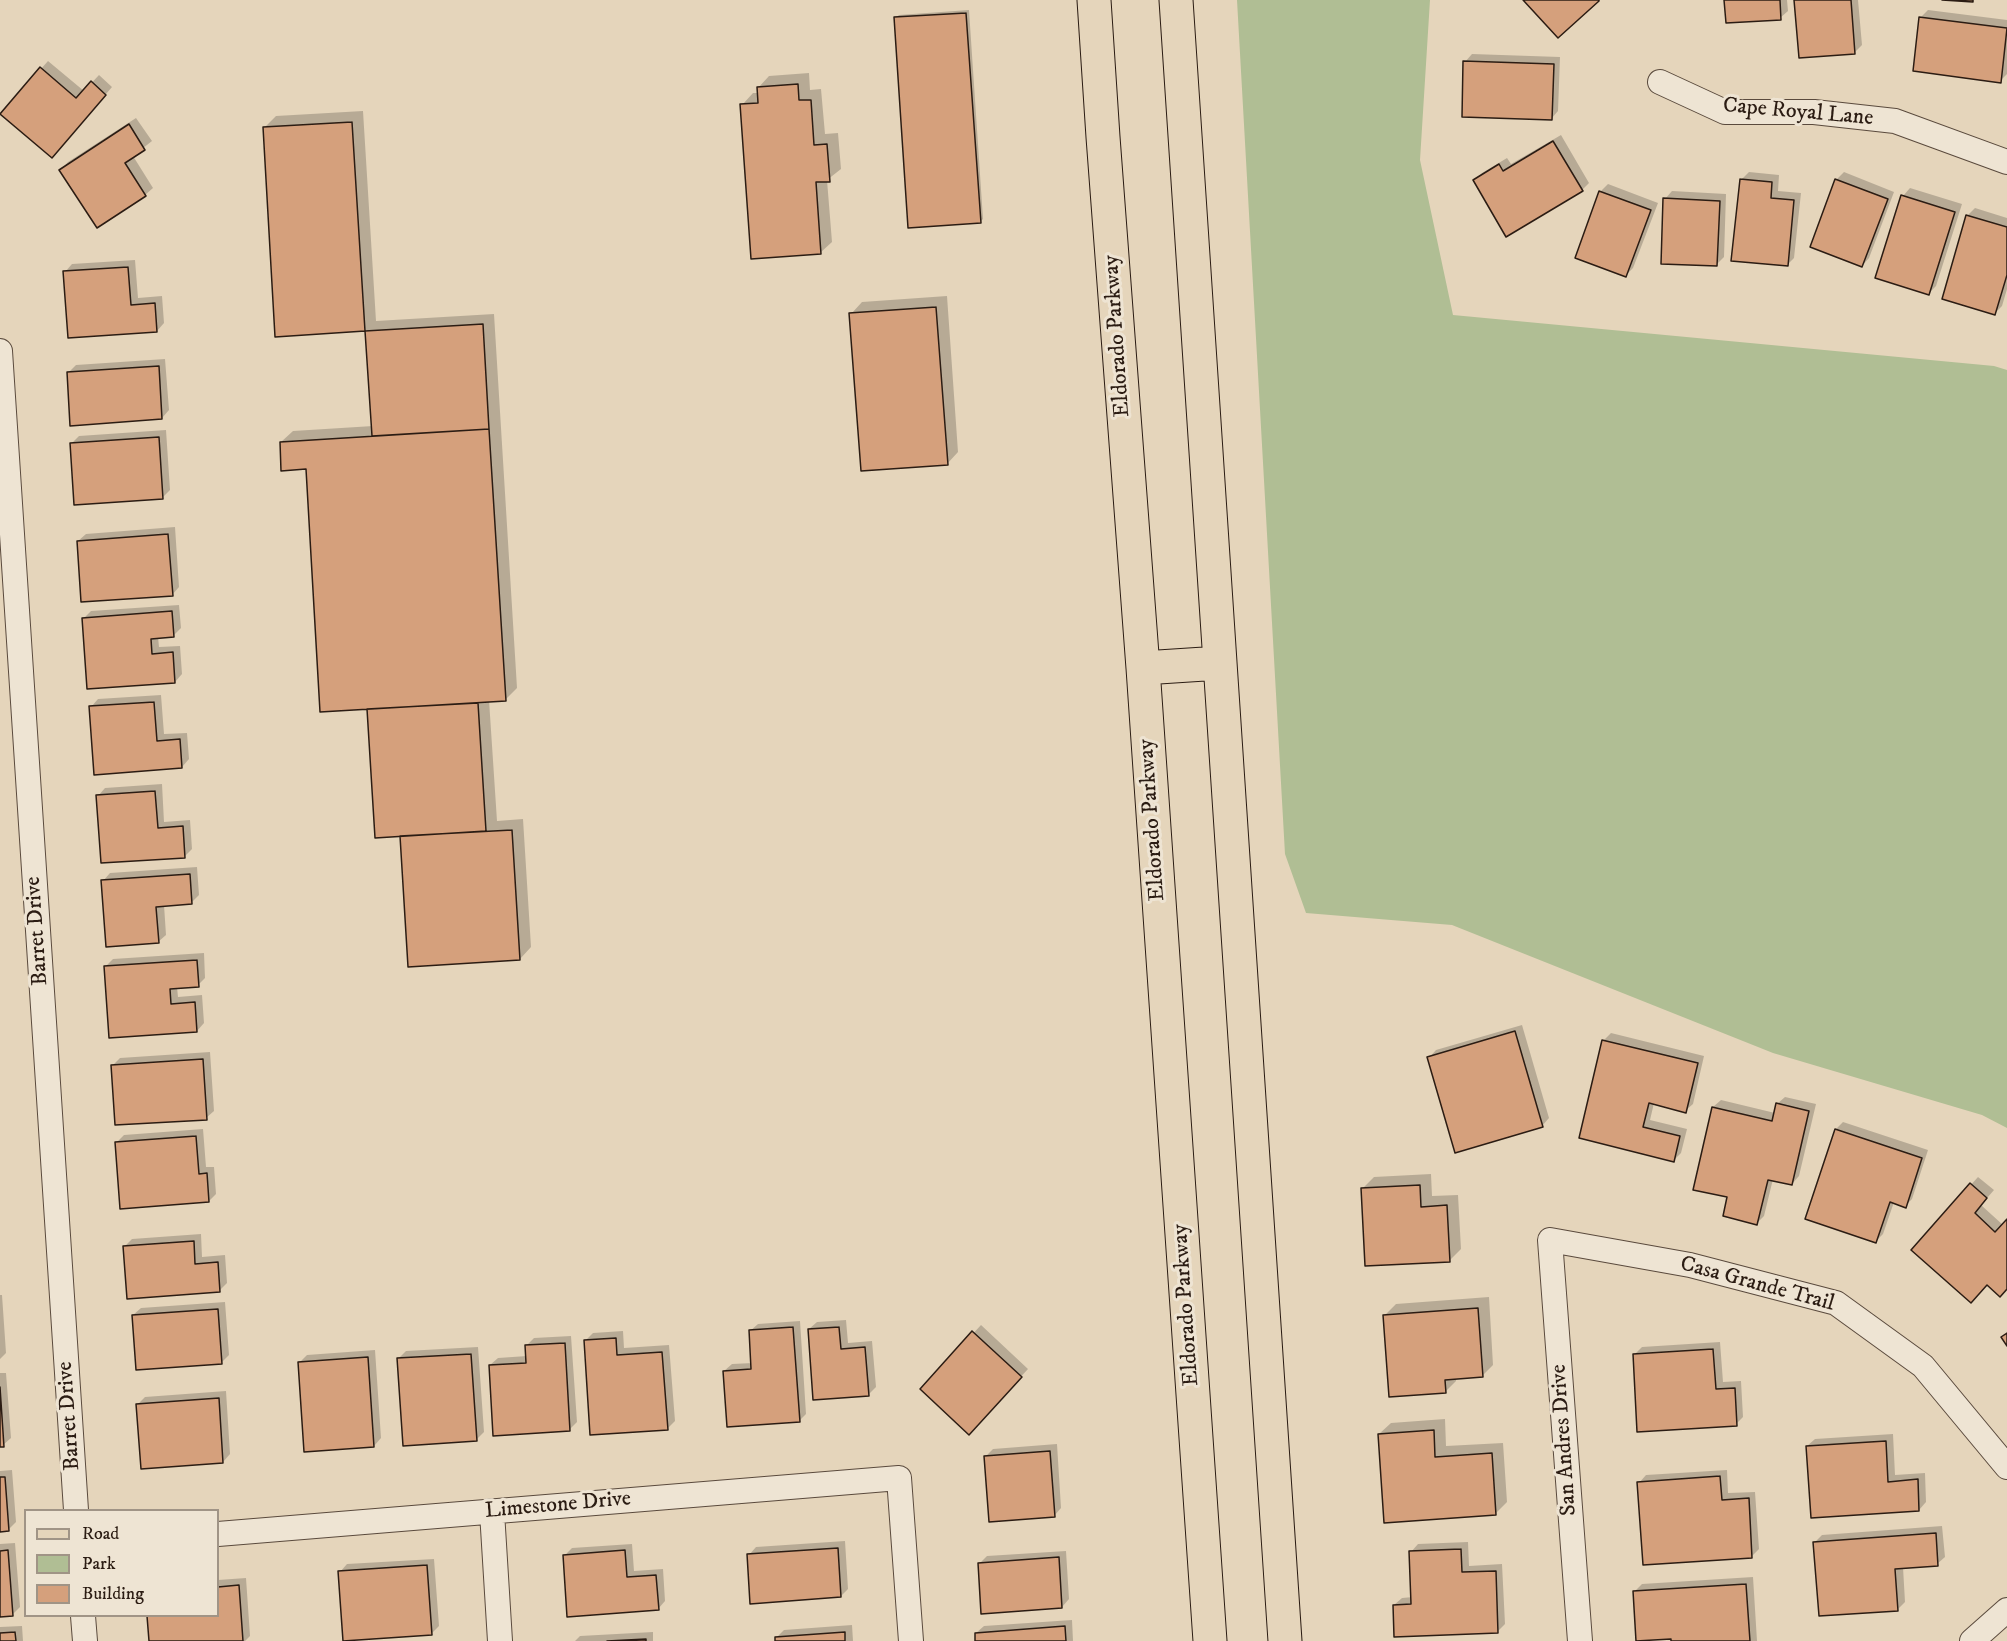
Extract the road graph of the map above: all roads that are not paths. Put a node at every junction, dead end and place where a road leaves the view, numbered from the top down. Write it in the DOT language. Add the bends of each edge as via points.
graph roads {
  1 [pos="1094,0"];
  2 [pos="1176,0"];
  3 [pos="1660,82"];
  4 [pos="2007,162"];
  5 [pos="0,351"];
  6 [pos="1221,663"];
  7 [pos="1143,668"];
  8 [pos="1550,1240"];
  9 [pos="2007,1467"];
  10 [pos="76,1509"];
  11 [pos="492,1512"];
  12 [pos="219,1534"];
  13 [pos="2007,1610"];
  14 [pos="83,1617"];
  15 [pos="85,1641"];
  16 [pos="500,1641"];
  17 [pos="911,1641"];
  18 [pos="1210,1641"];
  19 [pos="1285,1641"];
  20 [pos="1580,1641"];
  21 [pos="1972,1641"];
  1 -- 7 [label="main road, Eldorado Parkway"];
  2 -- 6 [label="main road"];
  3 -- 4 [label="street, Cape Royal Lane" via="1725,112 1814,112 1895,121"];
  5 -- 10 [label="street, Barret Drive"];
  6 -- 7 [label="main road"];
  6 -- 19 [label="main road"];
  7 -- 18 [label="main road, Eldorado Parkway"];
  8 -- 9 [label="street, Casa Grande Trail" via="1690,1265 1836,1303 1923,1366"];
  8 -- 20 [label="street, San Andres Drive"];
  11 -- 12 [label="street, Limestone Drive"];
  11 -- 16 [label="street"];
  11 -- 17 [label="street, Limestone Drive" via="899,1478"];
  13 -- 21 [label="street"];
  14 -- 15 [label="street"];
}
